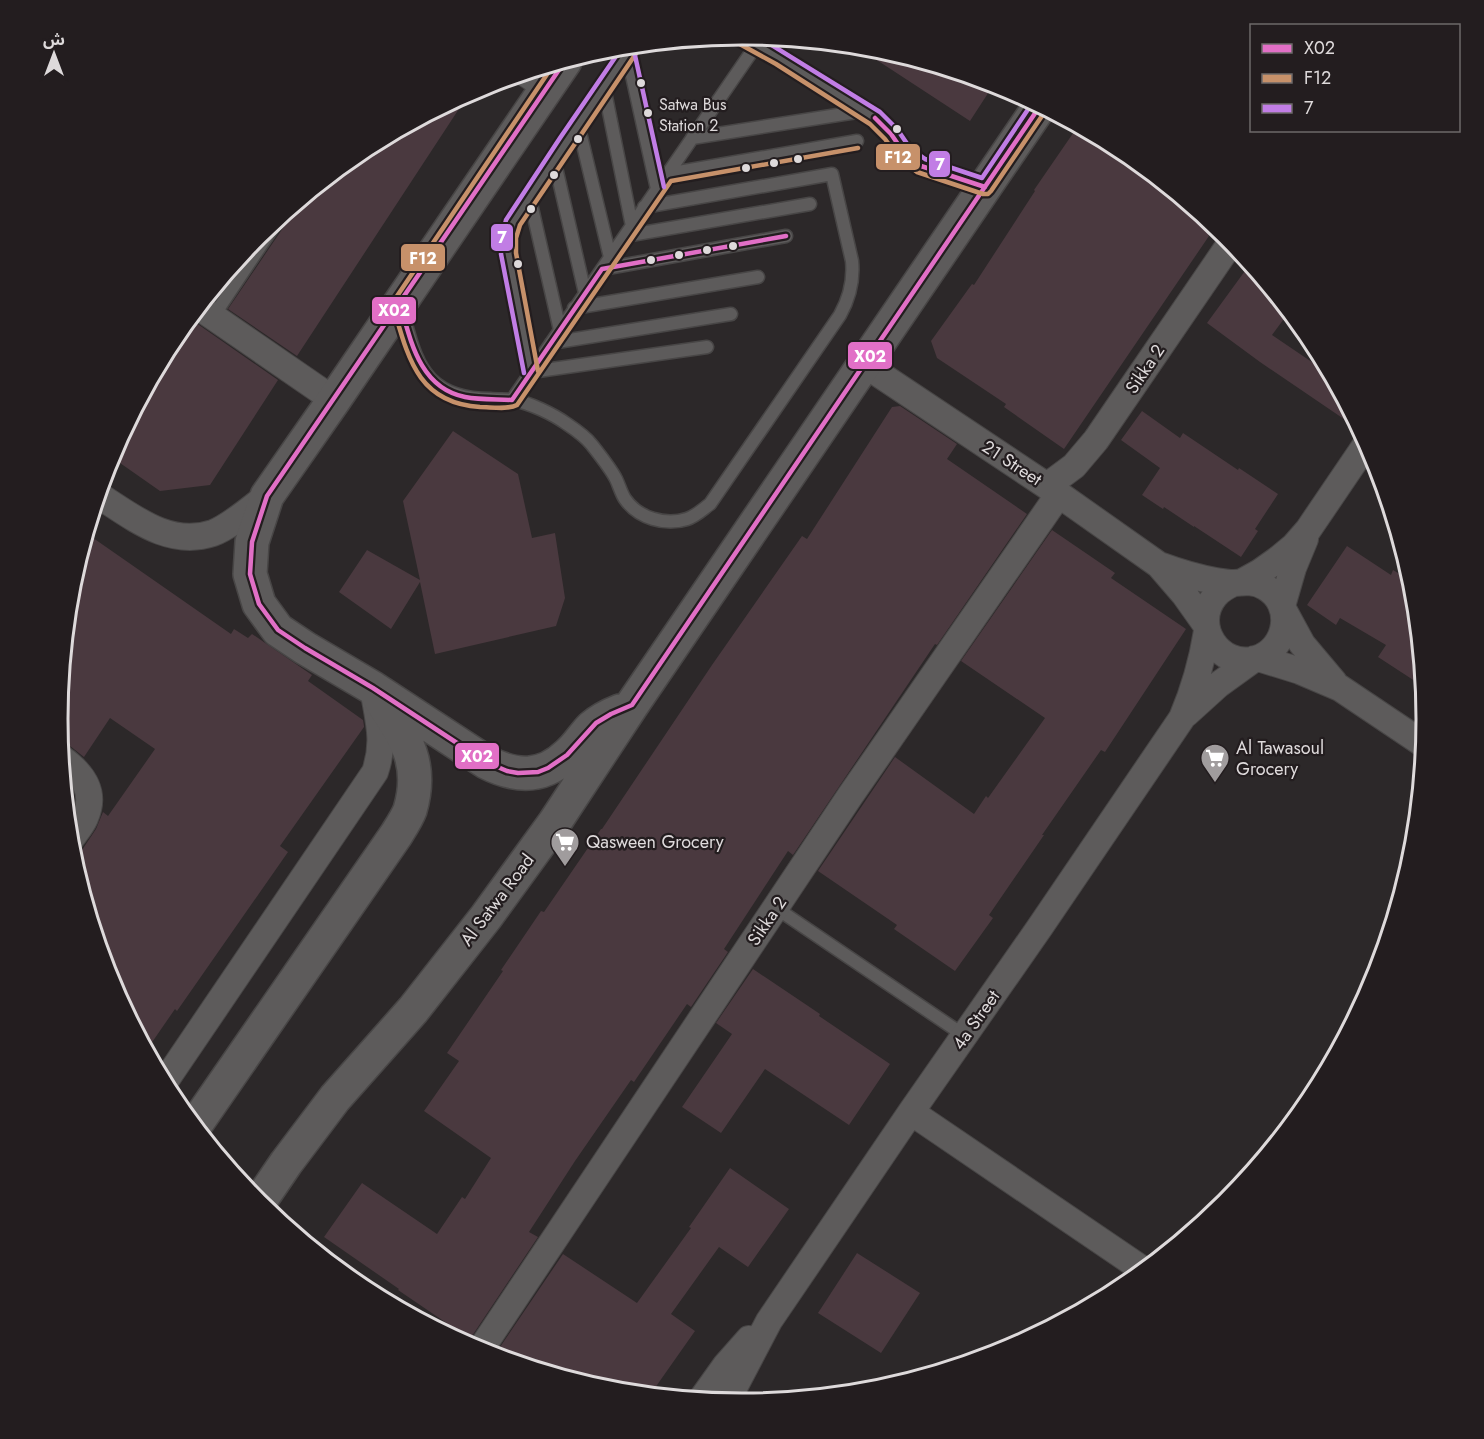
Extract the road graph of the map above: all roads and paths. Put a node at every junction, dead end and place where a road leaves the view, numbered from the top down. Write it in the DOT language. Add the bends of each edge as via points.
graph roads {
  1 [pos="756,45"];
  2 [pos="759,45"];
  3 [pos="631,55"];
  4 [pos="626,56"];
  5 [pos="536,80"];
  6 [pos="604,87"];
  7 [pos="863,111"];
  8 [pos="1035,113"];
  9 [pos="578,124"];
  10 [pos="692,138"];
  11 [pos="857,141"];
  12 [pos="554,159"];
  13 [pos="667,174"];
  14 [pos="985,187"];
  15 [pos="657,189"];
  16 [pos="530,195"];
  17 [pos="810,204"];
  18 [pos="644,207"];
  19 [pos="628,231"];
  20 [pos="786,236"];
  21 [pos="1226,251"];
  22 [pos="610,257"];
  23 [pos="602,269"];
  24 [pos="758,276"];
  25 [pos="228,284"];
  26 [pos="585,293"];
  27 [pos="400,304"];
  28 [pos="574,308"];
  29 [pos="206,312"];
  30 [pos="731,314"];
  31 [pos="560,330"];
  32 [pos="550,343"];
  33 [pos="707,347"];
  34 [pos="864,364"];
  35 [pos="531,372"];
  36 [pos="334,400"];
  37 [pos="512,400"];
  38 [pos="1361,451"];
  39 [pos="1053,490"];
  40 [pos="267,496"];
  41 [pos="104,499"];
  42 [pos="1308,530"];
  43 [pos="1159,565"];
  44 [pos="1238,582"];
  45 [pos="1282,607"];
  46 [pos="1206,628"];
  47 [pos="1256,658"];
  48 [pos="373,688"];
  49 [pos="1340,688"];
  50 [pos="632,705"];
  51 [pos="1182,718"];
  52 [pos="1416,734"];
  53 [pos="69,764"];
  54 [pos="77,831"];
  55 [pos="776,908"];
  56 [pos="966,1036"];
  57 [pos="169,1075"];
  58 [pos="911,1112"];
  59 [pos="199,1119"];
  60 [pos="264,1195"];
  61 [pos="1137,1266"];
  62 [pos="769,1321"];
  63 [pos="485,1343"];
  64 [pos="706,1393"];
  65 [pos="731,1394"];
  1 -- 10 [label="lane"];
  2 -- 7 [label="lane"];
  3 -- 15 [label="lane"];
  4 -- 6 [label="lane"];
  5 -- 27 [label="main road"];
  6 -- 9 [label="lane"];
  6 -- 19 [label="lane"];
  7 -- 10 [label="lane"];
  7 -- 14 [label="lane" via="875,118 904,153 921,166"];
  8 -- 14 [label="main road, Al Satwa Road"];
  9 -- 12 [label="lane"];
  9 -- 22 [label="lane"];
  10 -- 13 [label="lane"];
  11 -- 13 [label="lane"];
  12 -- 16 [label="lane"];
  12 -- 26 [label="lane"];
  13 -- 15 [label="lane"];
  14 -- 34 [label="main road, Al Satwa Road"];
  15 -- 18 [label="lane"];
  16 -- 31 [label="lane"];
  16 -- 35 [label="lane" via="513,222 508,253"];
  17 -- 19 [label="lane"];
  18 -- 19 [label="lane"];
  18 -- 37 [label="lane" via="832,174 852,261 848,302 710,504 687,519 659,521 646,517 625,499 591,443 566,423"];
  19 -- 22 [label="lane"];
  20 -- 23 [label="lane"];
  21 -- 39 [label="street, Sikka 2" via="1096,440"];
  22 -- 23 [label="lane"];
  23 -- 26 [label="lane"];
  24 -- 28 [label="lane"];
  25 -- 29 [label="lane"];
  26 -- 28 [label="lane"];
  27 -- 36 [label="main road"];
  27 -- 37 [label="lane" via="416,354 431,379 456,395"];
  28 -- 31 [label="lane"];
  29 -- 36 [label="street"];
  30 -- 32 [label="lane"];
  31 -- 32 [label="lane"];
  32 -- 35 [label="lane"];
  33 -- 35 [label="lane"];
  34 -- 39 [label="street, 21 Street"];
  34 -- 50 [label="main road, Al Satwa Road"];
  35 -- 37 [label="lane"];
  36 -- 40 [label="main road"];
  38 -- 42 [label="street"];
  39 -- 43 [label="street, 21 Street"];
  39 -- 55 [label="street, Sikka 2"];
  40 -- 41 [label="street" via="213,532 188,538 164,534"];
  40 -- 48 [label="main road" via="252,542 250,574 259,604 278,630"];
  42 -- 44 [label="street" via="1277,560"];
  42 -- 45 [label="street"];
  43 -- 44 [label="street, 21 Street" via="1196,577"];
  43 -- 46 [label="street, 21 Street" via="1185,594"];
  44 -- 45 [label="street" via="1266,587"];
  44 -- 46 [label="street" via="1224,588 1209,604"];
  45 -- 47 [label="street" via="1283,633 1269,652"];
  45 -- 49 [label="street" via="1302,644"];
  46 -- 47 [label="street" via="1210,640 1225,655 1244,661"];
  46 -- 51 [label="street, 4a Street" via="1198,674"];
  47 -- 49 [label="street"];
  47 -- 51 [label="street, 4a Street"];
  48 -- 50 [label="main road" via="486,762 519,773 553,766 592,727"];
  48 -- 57 [label="street" via="381,745 375,772"];
  48 -- 59 [label="main road" via="404,735 413,760 415,786 409,812"];
  49 -- 52 [label="street"];
  50 -- 60 [label="main road, Al Satwa Road" via="486,917 335,1098"];
  51 -- 56 [label="street, 4a Street"];
  53 -- 54 [label="street" via="89,791 89,806"];
  55 -- 56 [label="lane"];
  55 -- 63 [label="street, Sikka 2"];
  56 -- 58 [label="street, 4a Street"];
  58 -- 61 [label="street"];
  58 -- 62 [label="street, 4a Street"];
  62 -- 64 [label="street, 4a Street" via="726,1365"];
  62 -- 65 [label="street, 4a Street"];
}
